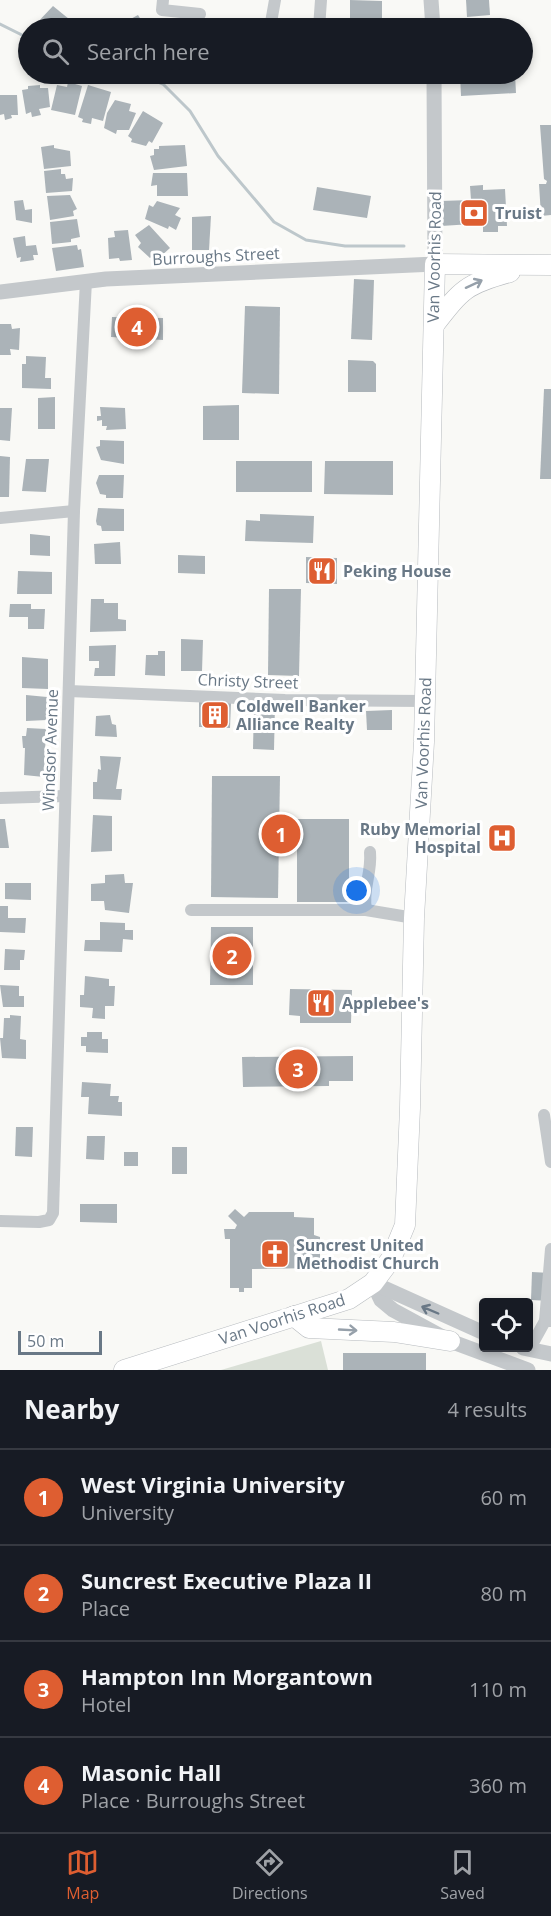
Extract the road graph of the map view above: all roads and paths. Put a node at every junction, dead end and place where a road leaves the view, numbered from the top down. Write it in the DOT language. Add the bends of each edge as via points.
graph roads {
  1 [pos="163,0"];
  2 [pos="275,0"];
  3 [pos="321,0"];
  4 [pos="431,0"];
  5 [pos="200,14"];
  6 [pos="272,18"];
  7 [pos="320,18"];
  8 [pos="432,18"];
  9 [pos="434,84"];
  10 [pos="435,264"];
  11 [pos="543,265"];
  12 [pos="86,281"];
  13 [pos="0,292"];
  14 [pos="434,325"];
  15 [pos="74,511"];
  16 [pos="0,518"];
  17 [pos="69,691"];
  18 [pos="425,701"];
  19 [pos="65,796"];
  20 [pos="0,798"];
  21 [pos="370,852"];
  22 [pos="230,897"];
  23 [pos="191,910"];
  24 [pos="231,910"];
  25 [pos="366,910"];
  26 [pos="414,918"];
  27 [pos="544,1115"];
  28 [pos="551,1162"];
  29 [pos="0,1221"];
  30 [pos="551,1249"];
  31 [pos="373,1283"];
  32 [pos="294,1316"];
  33 [pos="548,1321"];
  34 [pos="479,1331"];
  35 [pos="533,1339"];
  36 [pos="450,1341"];
  37 [pos="533,1350"];
  38 [pos="551,1354"];
  39 [pos="124,1370"];
  40 [pos="528,1370"];
  1 -- 5 [label="street" via="162,10"];
  2 -- 6 [label="street"];
  3 -- 7 [label="street"];
  4 -- 8 [label="street"];
  9 -- 10 [label="street, Van Voorhis Road"];
  10 -- 11 [label="main road"];
  10 -- 12 [label="street, Burroughs Street"];
  10 -- 14 [label="main road, Van Voorhis Road"];
  14 -- 11 [label="main road, one-way" via="463,289"];
  12 -- 13 [label="street, Burroughs Street"];
  12 -- 15 [label="street, Windsor Avenue"];
  14 -- 18 [label="main road, Van Voorhis Road"];
  15 -- 16 [label="street"];
  15 -- 17 [label="street, Windsor Avenue"];
  17 -- 18 [label="street, Christy Street"];
  17 -- 19 [label="street, Windsor Avenue"];
  18 -- 26 [label="main road, Van Voorhis Road"];
  19 -- 20 [label="street"];
  19 -- 29 [label="street, Windsor Avenue" via="53,1213 49,1220 39,1222"];
  21 -- 25 [label="street" via="372,868 363,892"];
  22 -- 24 [label="street"];
  23 -- 24 [label="street"];
  24 -- 25 [label="street"];
  25 -- 26 [label="street"];
  26 -- 31 [label="main road, Van Voorhis Road" via="405,1225 391,1259"];
  27 -- 28 [label="street"];
  30 -- 33 [label="street"];
  31 -- 32 [label="main road, Van Voorhis Road" via="349,1299"];
  34 -- 31 [label="street, one-way"];
  31 -- 36 [label="street" via="381,1300 393,1310"];
  32 -- 36 [label="main road, one-way" via="309,1328 394,1332"];
  32 -- 39 [label="main road, Van Voorhis Road"];
  33 -- 35 [label="street"];
  36 -- 40 [label="street"];
  37 -- 38 [label="street"];
}
